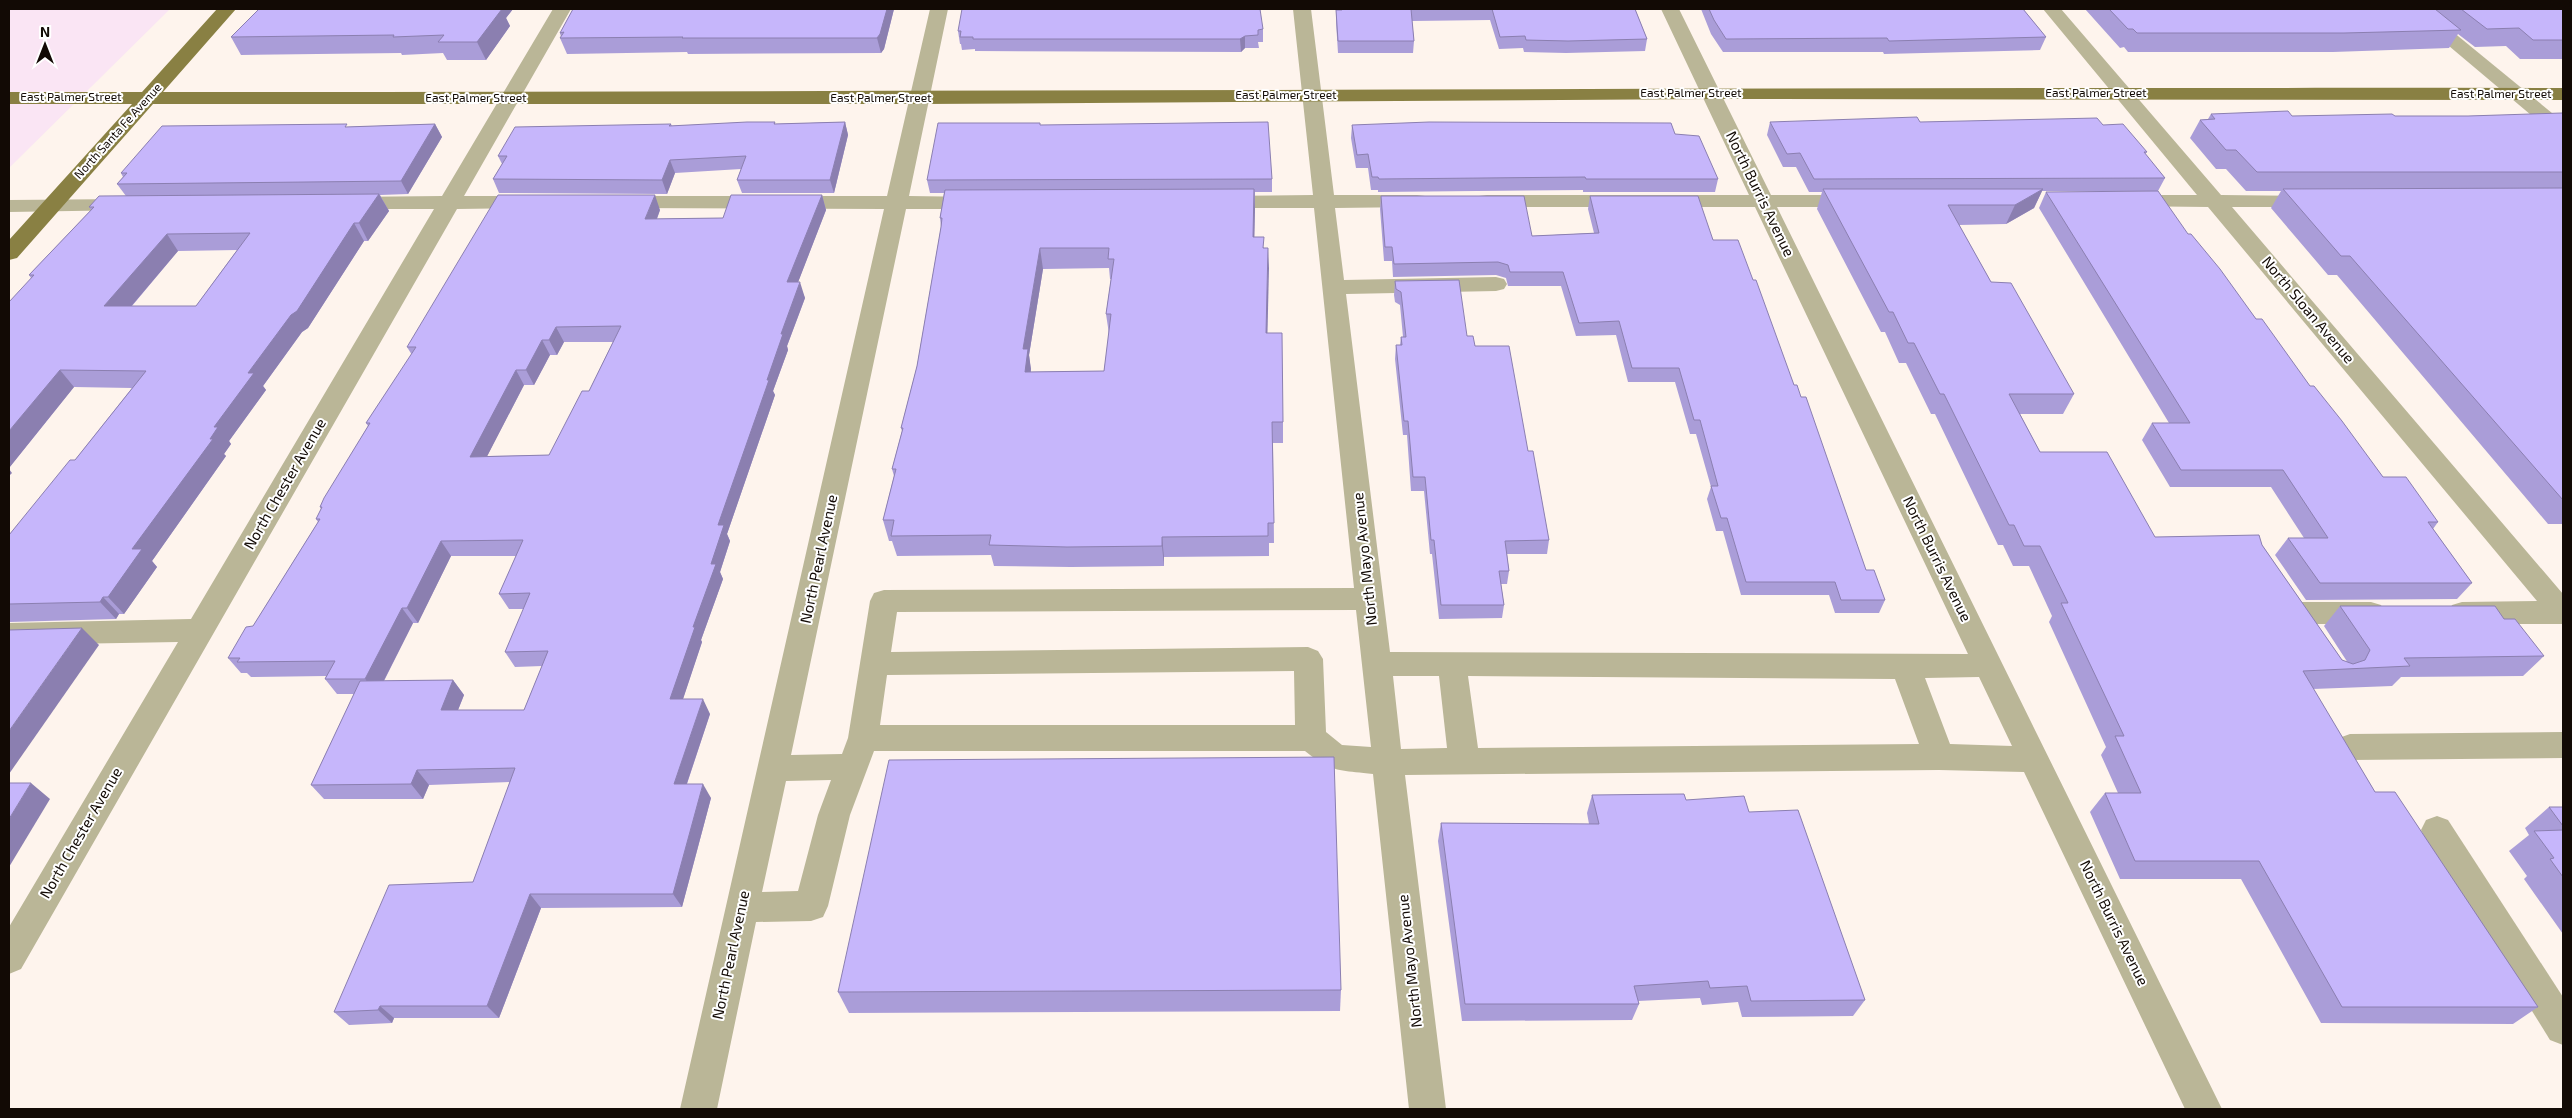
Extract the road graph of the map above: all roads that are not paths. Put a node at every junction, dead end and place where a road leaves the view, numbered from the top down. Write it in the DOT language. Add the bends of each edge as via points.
graph roads {
  1 [pos="227,9"];
  2 [pos="562,9"];
  3 [pos="939,9"];
  4 [pos="1302,9"];
  5 [pos="1670,9"];
  6 [pos="2052,9"];
  7 [pos="2414,9"];
  8 [pos="1711,93"];
  9 [pos="2125,93"];
  10 [pos="2563,94"];
  11 [pos="1313,95"];
  12 [pos="2519,95"];
  13 [pos="148,97"];
  14 [pos="9,98"];
  15 [pos="510,98"];
  16 [pos="920,98"];
  17 [pos="2563,132"];
  18 [pos="1325,201"];
  19 [pos="1435,201"];
  20 [pos="1465,201"];
  21 [pos="1764,201"];
  22 [pos="1882,201"];
  23 [pos="2108,201"];
  24 [pos="2217,201"];
  25 [pos="2336,201"];
  26 [pos="450,202"];
  27 [pos="549,202"];
  28 [pos="599,202"];
  29 [pos="996,202"];
  30 [pos="1196,202"];
  31 [pos="330,203"];
  32 [pos="897,203"];
  33 [pos="151,205"];
  34 [pos="9,206"];
  35 [pos="51,206"];
  36 [pos="9,253"];
  37 [pos="1496,284"];
  38 [pos="1335,287"];
  39 [pos="2282,589"];
  40 [pos="1370,599"];
  41 [pos="2299,613"];
  42 [pos="2396,613"];
  43 [pos="2436,613"];
  44 [pos="2563,613"];
  45 [pos="200,630"];
  46 [pos="9,634"];
  47 [pos="2315,637"];
  48 [pos="875,664"];
  49 [pos="1377,664"];
  50 [pos="1452,664"];
  51 [pos="1988,665"];
  52 [pos="1906,667"];
  53 [pos="1311,738"];
  54 [pos="2563,745"];
  55 [pos="2350,746"];
  56 [pos="857,753"];
  57 [pos="1939,757"];
  58 [pos="2034,759"];
  59 [pos="1464,761"];
  60 [pos="1388,762"];
  61 [pos="772,768"];
  62 [pos="2437,830"];
  63 [pos="742,907"];
  64 [pos="9,958"];
  65 [pos="2563,1028"];
  66 [pos="698,1109"];
  67 [pos="1427,1109"];
  68 [pos="2204,1109"];
  1 -- 13 [label="main road, North Santa Fe Avenue"];
  2 -- 15 [label="street, North Chester Avenue"];
  3 -- 16 [label="street, North Pearl Avenue"];
  4 -- 11 [label="street, North Mayo Avenue"];
  5 -- 8 [label="street, North Burris Avenue"];
  6 -- 9 [label="street, North Sloan Avenue"];
  7 -- 12 [label="street"];
  8 -- 9 [label="main road, East Palmer Street"];
  8 -- 11 [label="main road, East Palmer Street"];
  8 -- 21 [label="street, North Burris Avenue"];
  9 -- 12 [label="main road, East Palmer Street"];
  9 -- 24 [label="street, North Sloan Avenue"];
  10 -- 12 [label="main road, East Palmer Street"];
  11 -- 16 [label="main road, East Palmer Street"];
  11 -- 18 [label="street, North Mayo Avenue"];
  12 -- 17 [label="street"];
  13 -- 14 [label="main road, East Palmer Street"];
  13 -- 15 [label="main road, East Palmer Street"];
  13 -- 35 [label="main road, North Santa Fe Avenue"];
  15 -- 16 [label="main road, East Palmer Street"];
  15 -- 26 [label="street, North Chester Avenue"];
  16 -- 32 [label="street, North Pearl Avenue"];
  18 -- 19 [label="street"];
  18 -- 30 [label="street"];
  18 -- 38 [label="street, North Mayo Avenue"];
  20 -- 21 [label="street"];
  21 -- 22 [label="street"];
  21 -- 51 [label="street, North Burris Avenue"];
  23 -- 24 [label="street"];
  24 -- 25 [label="street"];
  24 -- 44 [label="street, North Sloan Avenue"];
  26 -- 27 [label="street"];
  26 -- 31 [label="street"];
  26 -- 45 [label="street, North Chester Avenue"];
  28 -- 32 [label="street"];
  29 -- 32 [label="street"];
  32 -- 61 [label="street, North Pearl Avenue"];
  33 -- 35 [label="street"];
  34 -- 35 [label="street"];
  35 -- 36 [label="main road, North Santa Fe Avenue"];
  37 -- 38 [label="street"];
  38 -- 40 [label="street, North Mayo Avenue"];
  39 -- 41 [label="street"];
  40 -- 48 [label="street" via="884,601"];
  40 -- 49 [label="street, North Mayo Avenue"];
  41 -- 42 [label="street"];
  41 -- 47 [label="street"];
  43 -- 44 [label="street"];
  45 -- 46 [label="street"];
  45 -- 64 [label="street, North Chester Avenue"];
  48 -- 53 [label="street" via="1308,659"];
  48 -- 56 [label="street"];
  49 -- 50 [label="street"];
  49 -- 60 [label="street, North Mayo Avenue"];
  50 -- 52 [label="street"];
  50 -- 59 [label="street"];
  51 -- 52 [label="street"];
  51 -- 58 [label="street, North Burris Avenue"];
  52 -- 57 [label="street"];
  53 -- 56 [label="street"];
  53 -- 60 [label="street" via="1335,757"];
  54 -- 55 [label="street"];
  56 -- 61 [label="street"];
  56 -- 63 [label="street" via="834,815 811,906"];
  57 -- 58 [label="street"];
  57 -- 59 [label="street"];
  58 -- 68 [label="street, North Burris Avenue"];
  59 -- 60 [label="street"];
  60 -- 67 [label="street, North Mayo Avenue"];
  61 -- 63 [label="street, North Pearl Avenue"];
  62 -- 65 [label="street"];
  63 -- 66 [label="street, North Pearl Avenue"];
}
